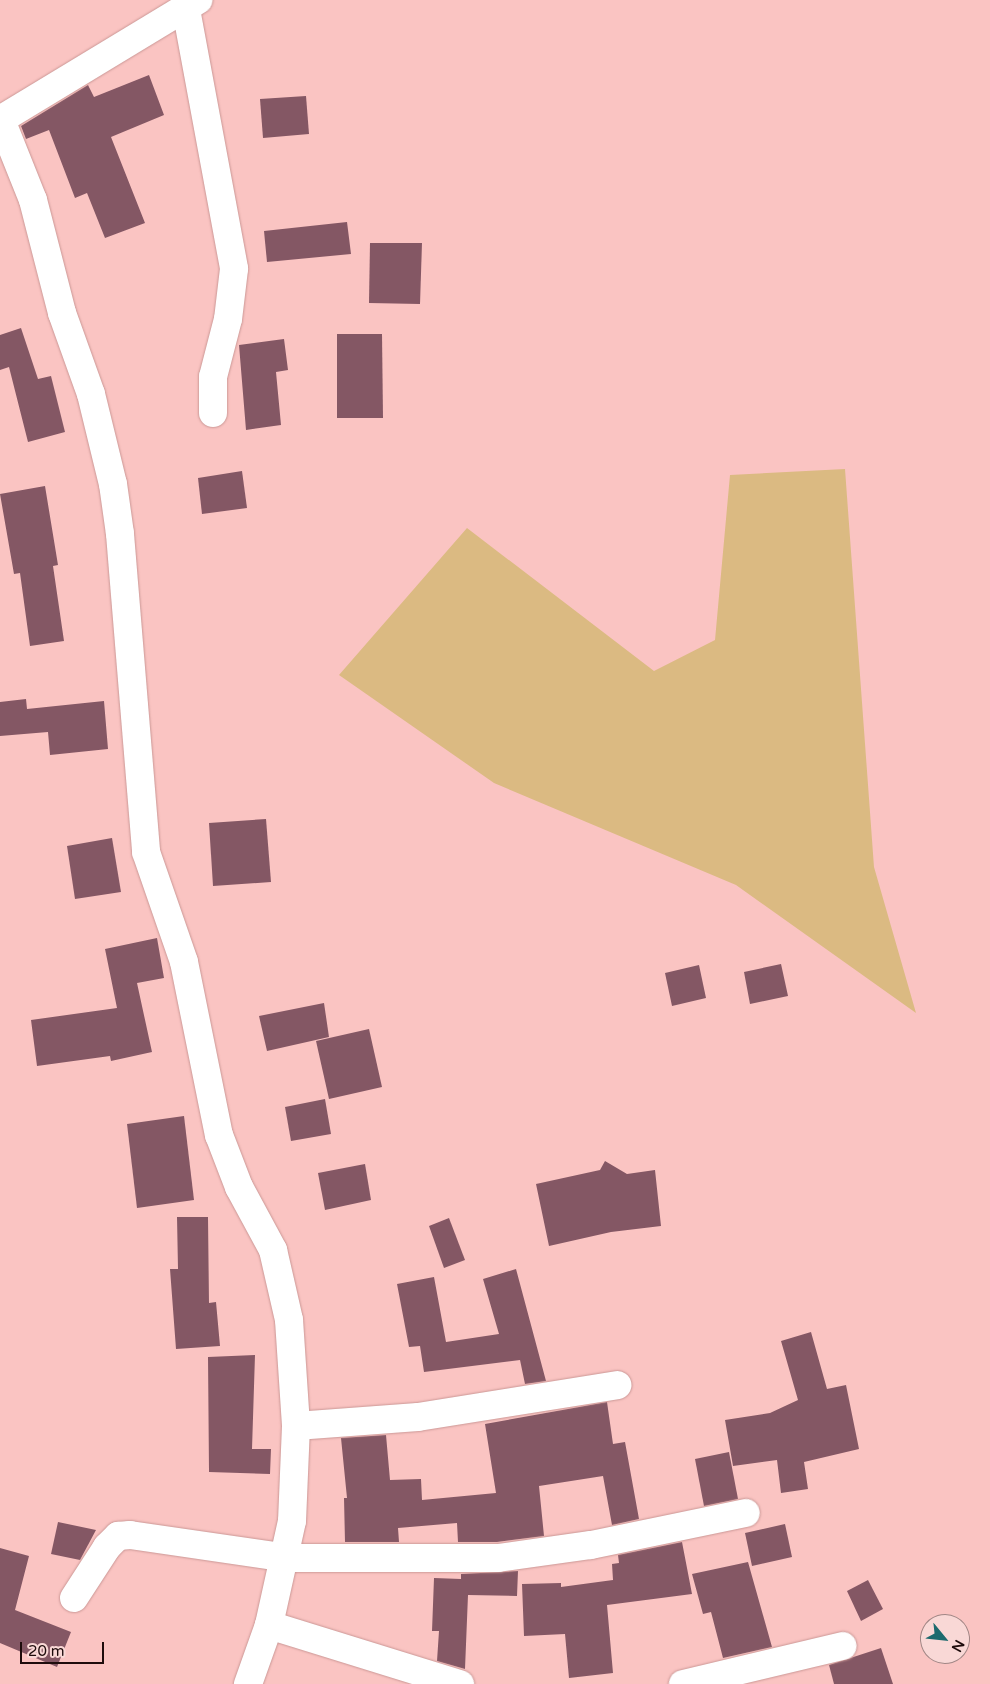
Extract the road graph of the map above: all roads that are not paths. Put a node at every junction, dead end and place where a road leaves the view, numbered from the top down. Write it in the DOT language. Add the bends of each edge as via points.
graph roads {
  1 [pos="192,5"];
  2 [pos="1,120"];
  3 [pos="213,413"];
  4 [pos="617,1385"];
  5 [pos="296,1426"];
  6 [pos="746,1512"];
  7 [pos="287,1558"];
  8 [pos="74,1598"];
  9 [pos="269,1625"];
  10 [pos="843,1646"];
  11 [pos="248,1684"];
  12 [pos="460,1684"];
  13 [pos="683,1684"];
  1 -- 2 [label="street"];
  1 -- 3 [label="street" via="234,269 228,319 213,378"];
  2 -- 5 [label="street" via="33,200 62,313 91,394 104,444 120,534 146,852 184,962 219,1135 239,1187 263,1227 276,1259 289,1320"];
  4 -- 5 [label="street" via="418,1417"];
  5 -- 7 [label="street" via="295,1485"];
  6 -- 7 [label="street" via="545,1554 498,1558"];
  7 -- 8 [label="street" via="130,1535 118,1536 107,1547"];
  7 -- 9 [label="street"];
  9 -- 11 [label="street"];
  9 -- 12 [label="street"];
  10 -- 13 [label="street"];
}
